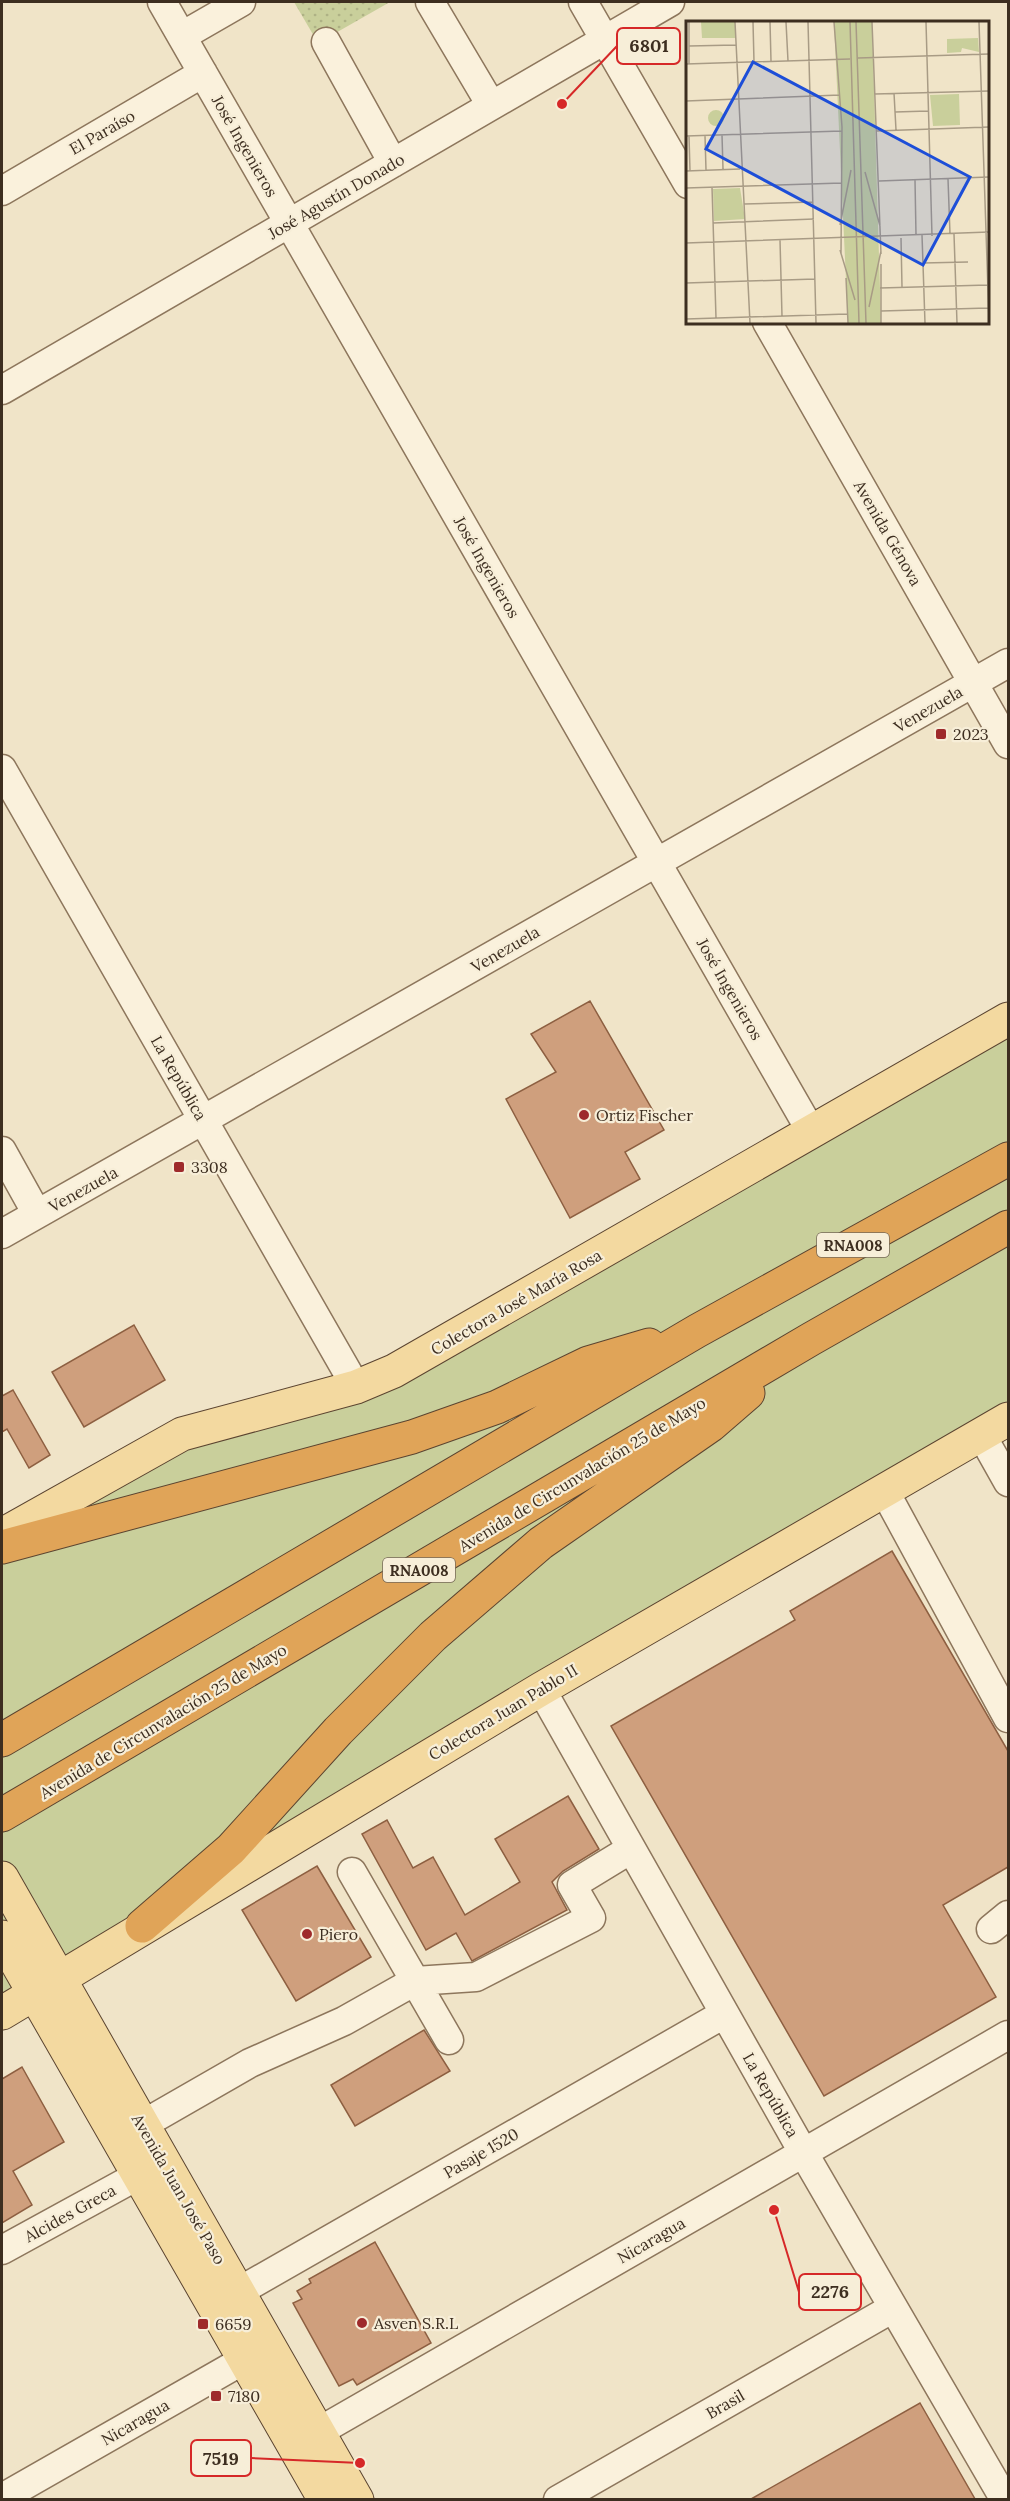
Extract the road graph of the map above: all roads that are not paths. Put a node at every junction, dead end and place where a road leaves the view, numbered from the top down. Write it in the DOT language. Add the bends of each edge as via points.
graph roads {
  1 [pos="162,2"];
  2 [pos="241,2"];
  3 [pos="430,2"];
  4 [pos="583,2"];
  5 [pos="670,2"];
  6 [pos="182,36"];
  7 [pos="604,39"];
  8 [pos="326,42"];
  9 [pos="203,73"];
  10 [pos="491,105"];
  11 [pos="393,163"];
  12 [pos="686,182"];
  13 [pos="2,191"];
  14 [pos="290,224"];
  15 [pos="768,324"];
  16 [pos="2,390"];
  17 [pos="1008,663"];
  18 [pos="973,682"];
  19 [pos="1008,744"];
  20 [pos="2,769"];
  21 [pos="657,862"];
  22 [pos="1008,1019"];
  23 [pos="203,1121"];
  24 [pos="812,1133"];
  25 [pos="2,1151"];
  26 [pos="1008,1158"];
  27 [pos="37,1214"];
  28 [pos="1008,1227"];
  29 [pos="2,1234"];
  30 [pos="697,1331"];
  31 [pos="810,1339"];
  32 [pos="356,1387"];
  33 [pos="995,1426"];
  34 [pos="1008,1482"];
  35 [pos="884,1490"];
  36 [pos="2,1535"];
  37 [pos="2,1547"];
  38 [pos="541,1689"];
  39 [pos="1008,1718"];
  40 [pos="2,1740"];
  41 [pos="15,1808"];
  42 [pos="631,1849"];
  43 [pos="352,1872"];
  44 [pos="2,1878"];
  45 [pos="142,1926"];
  46 [pos="2,1936"];
  47 [pos="415,1981"];
  48 [pos="46,1986"];
  49 [pos="2,2013"];
  50 [pos="724,2014"];
  51 [pos="1008,2035"];
  52 [pos="449,2040"];
  53 [pos="142,2124"];
  54 [pos="803,2152"];
  55 [pos="139,2175"];
  56 [pos="2,2250"];
  57 [pos="238,2292"];
  58 [pos="893,2308"];
  59 [pos="257,2353"];
  60 [pos="306,2438"];
  61 [pos="15,2495"];
  62 [pos="326,2499"];
  63 [pos="357,2499"];
  64 [pos="558,2499"];
  65 [pos="1005,2499"];
  1 -- 6 [label="street, José Ingenieros"];
  2 -- 6 [label="street"];
  3 -- 10 [label="street"];
  4 -- 7 [label="street"];
  5 -- 7 [label="street, José Agustín Donado"];
  6 -- 9 [label="street, José Ingenieros"];
  7 -- 10 [label="street, José Agustín Donado"];
  7 -- 12 [label="street"];
  8 -- 11 [label="street"];
  9 -- 13 [label="street, El Paraíso"];
  9 -- 14 [label="street, José Ingenieros"];
  10 -- 11 [label="street, José Agustín Donado"];
  11 -- 14 [label="street, José Agustín Donado"];
  14 -- 16 [label="street, José Agustín Donado"];
  14 -- 21 [label="street, José Ingenieros"];
  15 -- 18 [label="street, Avenida Génova"];
  17 -- 18 [label="street, Venezuela"];
  18 -- 19 [label="street, Avenida Génova"];
  18 -- 21 [label="street, Venezuela"];
  20 -- 23 [label="street, La República"];
  21 -- 23 [label="street, Venezuela"];
  21 -- 24 [label="street, José Ingenieros"];
  22 -- 24 [label="main road, Colectora José María Rosa"];
  23 -- 27 [label="street, Venezuela"];
  23 -- 32 [label="street, La República"];
  24 -- 32 [label="main road, Colectora José María Rosa" via="394,1371"];
  25 -- 27 [label="street"];
  26 -- 30 [label="highway, RNA008"];
  27 -- 29 [label="street, Venezuela"];
  28 -- 31 [label="highway, Avenida de Circunvalación 25 de Mayo / RNA008"];
  30 -- 37 [label="highway" via="588,1363 497,1407 412,1437"];
  30 -- 40 [label="highway, RNA008"];
  31 -- 41 [label="highway, Avenida de Circunvalación 25 de Mayo / RNA008"];
  31 -- 45 [label="highway" via="711,1425 541,1543 433,1636 338,1731 231,1850"];
  32 -- 36 [label="main road, Colectora José María Rosa" via="182,1434"];
  33 -- 34 [label="street"];
  33 -- 35 [label="main road, Colectora Juan Pablo II"];
  35 -- 38 [label="main road, Colectora Juan Pablo II"];
  35 -- 39 [label="street"];
  38 -- 42 [label="street, La República"];
  38 -- 45 [label="main road, Colectora Juan Pablo II"];
  42 -- 47 [label="street" via="572,1885 591,1918 476,1977"];
  42 -- 50 [label="street, La República"];
  43 -- 47 [label="street"];
  44 -- 48 [label="main road, Avenida Juan José Paso"];
  45 -- 48 [label="main road, Colectora Juan Pablo II"];
  46 -- 48 [label="main road, Avenida Juan José Paso"];
  47 -- 52 [label="street"];
  47 -- 53 [label="street" via="344,2021 250,2063"];
  48 -- 49 [label="main road, Colectora Juan Pablo II"];
  48 -- 53 [label="main road, Avenida Juan José Paso"];
  48 -- 55 [label="main road, Avenida Juan José Paso"];
  50 -- 54 [label="street, La República"];
  50 -- 57 [label="street, Pasaje 1520"];
  51 -- 54 [label="street, Nicaragua"];
  53 -- 57 [label="main road, Avenida Juan José Paso"];
  54 -- 58 [label="street, La República"];
  54 -- 60 [label="street, Nicaragua"];
  55 -- 56 [label="street, Alcides Greca"];
  55 -- 59 [label="main road, Avenida Juan José Paso"];
  57 -- 59 [label="main road, Avenida Juan José Paso"];
  58 -- 64 [label="street, Brasil"];
  58 -- 65 [label="street, La República"];
  59 -- 60 [label="main road, Avenida Juan José Paso"];
  59 -- 61 [label="street, Nicaragua"];
  60 -- 62 [label="main road, Avenida Juan José Paso"];
  60 -- 63 [label="main road, Avenida Juan José Paso"];
}
